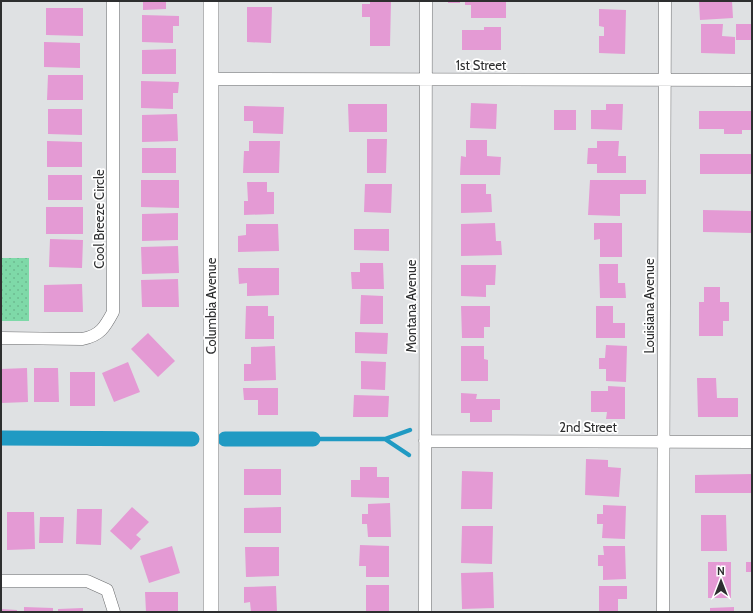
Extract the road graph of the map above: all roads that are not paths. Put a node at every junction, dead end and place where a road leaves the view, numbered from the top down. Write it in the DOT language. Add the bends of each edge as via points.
graph roads {
  1 [pos="113,1"];
  2 [pos="211,1"];
  3 [pos="426,1"];
  4 [pos="665,1"];
  5 [pos="211,79"];
  6 [pos="425,79"];
  7 [pos="665,80"];
  8 [pos="752,80"];
  9 [pos="1,338"];
  10 [pos="425,441"];
  11 [pos="662,441"];
  12 [pos="752,442"];
  13 [pos="1,581"];
  14 [pos="114,612"];
  15 [pos="211,612"];
  16 [pos="425,612"];
  17 [pos="663,612"];
  1 -- 9 [label="street, Cool Breeze Circle" via="113,312 95,337"];
  2 -- 5 [label="street, Columbia Avenue"];
  3 -- 6 [label="street, Montana Avenue"];
  4 -- 7 [label="street, Louisiana Avenue"];
  5 -- 6 [label="street, 1st Street"];
  5 -- 15 [label="street, Columbia Avenue"];
  6 -- 7 [label="street, 1st Street"];
  6 -- 10 [label="street, Montana Avenue"];
  7 -- 8 [label="street, 1st Street"];
  7 -- 11 [label="street, Louisiana Avenue"];
  10 -- 11 [label="street, 2nd Street"];
  10 -- 16 [label="street, Montana Avenue"];
  11 -- 12 [label="street, 2nd Street"];
  11 -- 17 [label="street, Louisiana Avenue"];
  13 -- 14 [label="street" via="87,581 107,590"];
}
